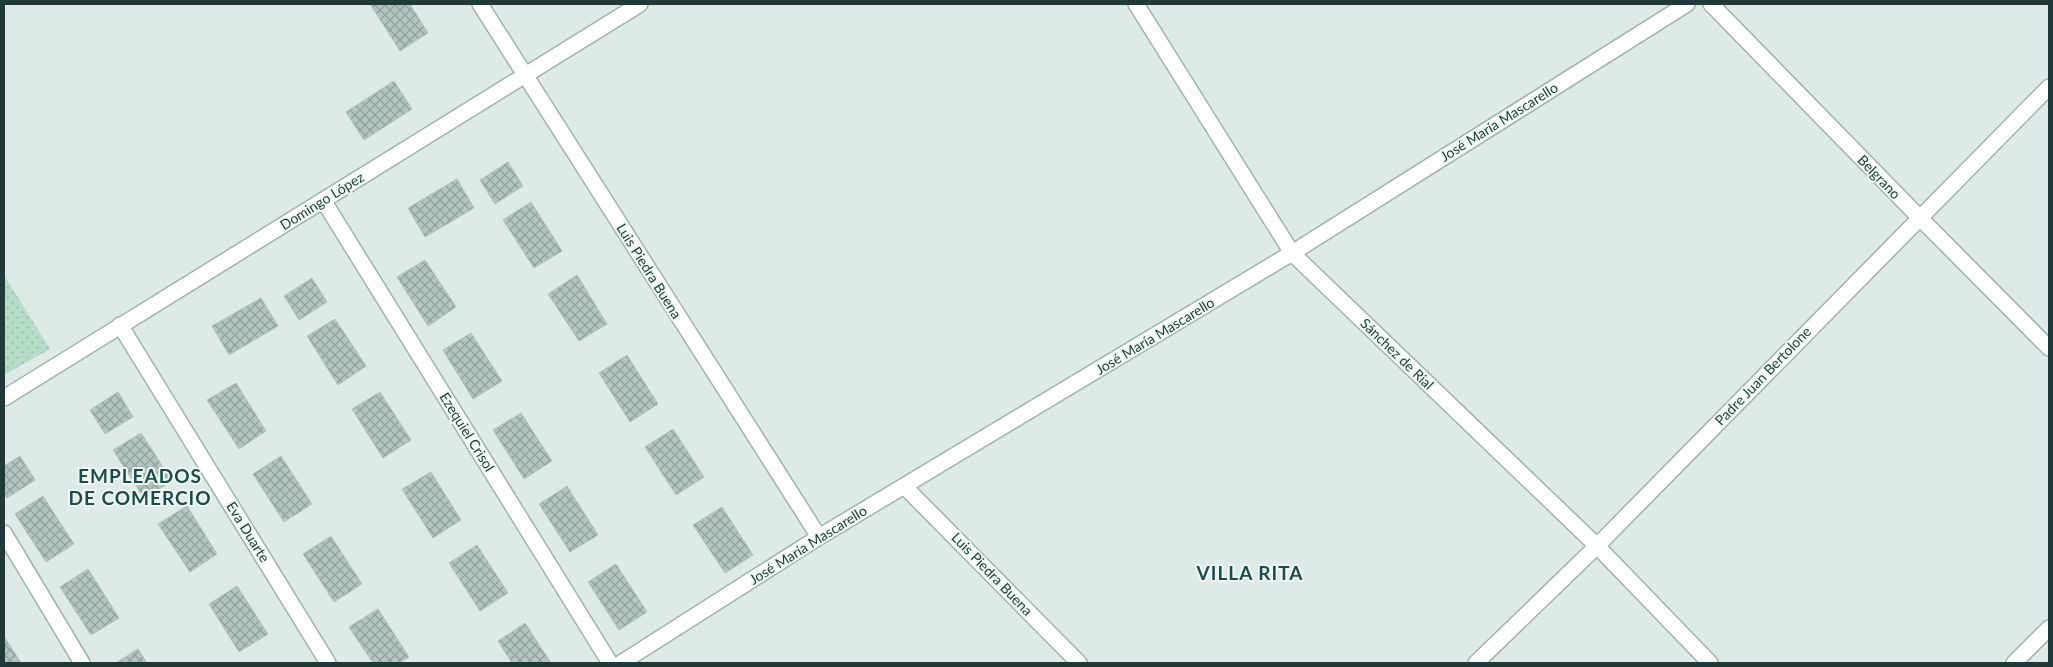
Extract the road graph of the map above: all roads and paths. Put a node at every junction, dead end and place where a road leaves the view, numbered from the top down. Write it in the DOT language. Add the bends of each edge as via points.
graph roads {
  1 [pos="480,4"];
  2 [pos="640,4"];
  3 [pos="1136,4"];
  4 [pos="1687,4"];
  5 [pos="1711,4"];
  6 [pos="525,75"];
  7 [pos="2049,87"];
  8 [pos="323,200"];
  9 [pos="1919,217"];
  10 [pos="1292,253"];
  11 [pos="120,325"];
  12 [pos="2049,348"];
  13 [pos="4,398"];
  14 [pos="904,486"];
  15 [pos="4,533"];
  16 [pos="819,537"];
  17 [pos="1597,546"];
  18 [pos="2049,628"];
  19 [pos="82,663"];
  20 [pos="328,663"];
  21 [pos="610,663"];
  22 [pos="621,663"];
  23 [pos="1079,663"];
  24 [pos="1476,663"];
  25 [pos="1710,663"];
  26 [pos="2014,663"];
  1 -- 6 [label="street, Luis Piedra Buena"];
  2 -- 6 [label="street, Domingo López"];
  3 -- 10 [label="street, Sánchez de Rial"];
  4 -- 10 [label="street, José María Mascarello"];
  5 -- 9 [label="street, Belgrano"];
  6 -- 8 [label="street, Domingo López"];
  6 -- 16 [label="street, Luis Piedra Buena"];
  7 -- 9 [label="street, Padre Juan Bertolone"];
  8 -- 11 [label="street, Domingo López"];
  8 -- 21 [label="street, Ezequiel Crisol"];
  9 -- 12 [label="street, Belgrano"];
  9 -- 17 [label="street, Padre Juan Bertolone"];
  10 -- 14 [label="street, José María Mascarello"];
  10 -- 17 [label="street, Sánchez de Rial"];
  11 -- 13 [label="street, Domingo López"];
  11 -- 20 [label="street, Eva Duarte"];
  14 -- 16 [label="street, José María Mascarello"];
  14 -- 23 [label="street, Luis Piedra Buena"];
  15 -- 19 [label="street"];
  16 -- 22 [label="street, José María Mascarello"];
  17 -- 24 [label="street, Padre Juan Bertolone"];
  17 -- 25 [label="street, Sánchez de Rial"];
  18 -- 26 [label="street"];
}
